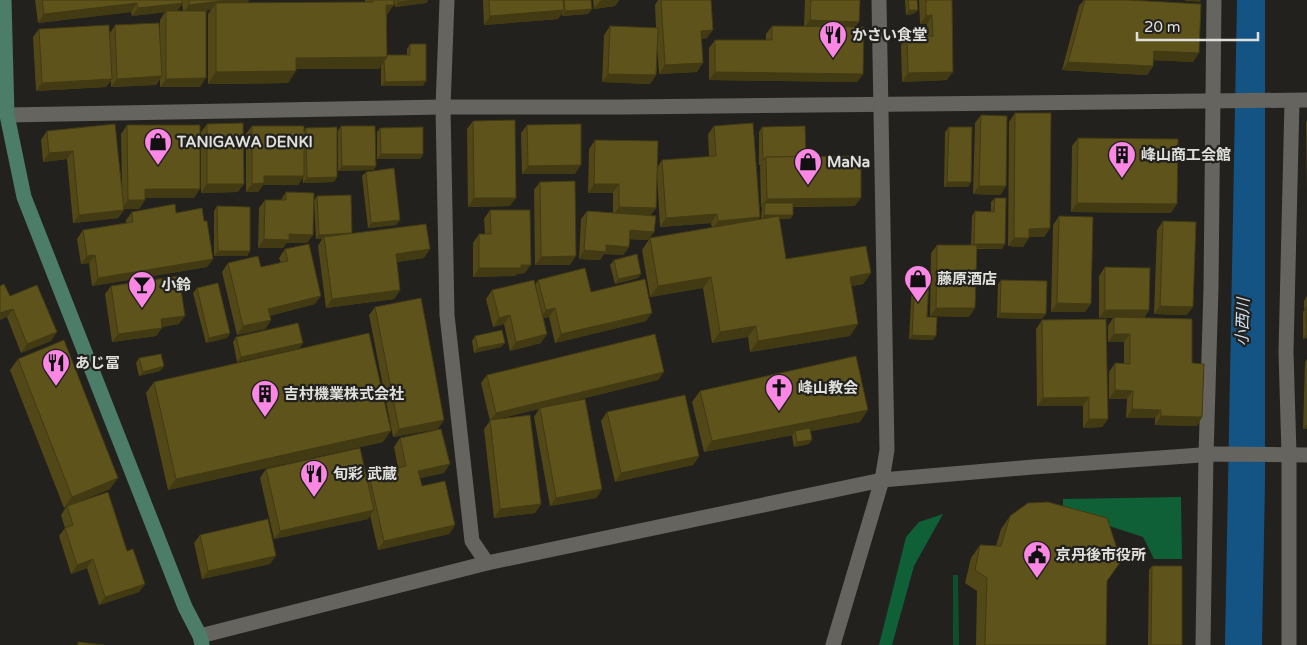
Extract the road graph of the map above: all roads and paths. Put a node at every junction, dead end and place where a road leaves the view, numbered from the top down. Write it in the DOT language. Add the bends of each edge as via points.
graph roads {
  1 [pos="4,0"];
  2 [pos="447,0"];
  3 [pos="879,0"];
  4 [pos="1214,0"];
  5 [pos="1293,101"];
  6 [pos="1217,102"];
  7 [pos="881,104"];
  8 [pos="443,107"];
  9 [pos="7,115"];
  10 [pos="1210,454"];
  11 [pos="1283,454"];
  12 [pos="1307,454"];
  13 [pos="882,480"];
  14 [pos="487,563"];
  15 [pos="201,640"];
  16 [pos="833,645"];
  17 [pos="1203,645"];
  18 [pos="1289,645"];
  1 -- 9 [label="street"];
  2 -- 8 [label="street"];
  3 -- 7 [label="street"];
  4 -- 6 [label="street"];
  5 -- 6 [label="street"];
  5 -- 11 [label="street"];
  6 -- 7 [label="street"];
  6 -- 10 [label="street"];
  7 -- 8 [label="street"];
  7 -- 13 [label="street" via="886,450"];
  8 -- 9 [label="street"];
  8 -- 14 [label="street" via="447,315 472,541"];
  9 -- 15 [label="street" via="24,197 185,607"];
  10 -- 11 [label="street"];
  10 -- 13 [label="street"];
  10 -- 17 [label="street"];
  11 -- 12 [label="street"];
  11 -- 18 [label="street"];
  13 -- 14 [label="street"];
  13 -- 16 [label="street"];
  14 -- 15 [label="street"];
}
